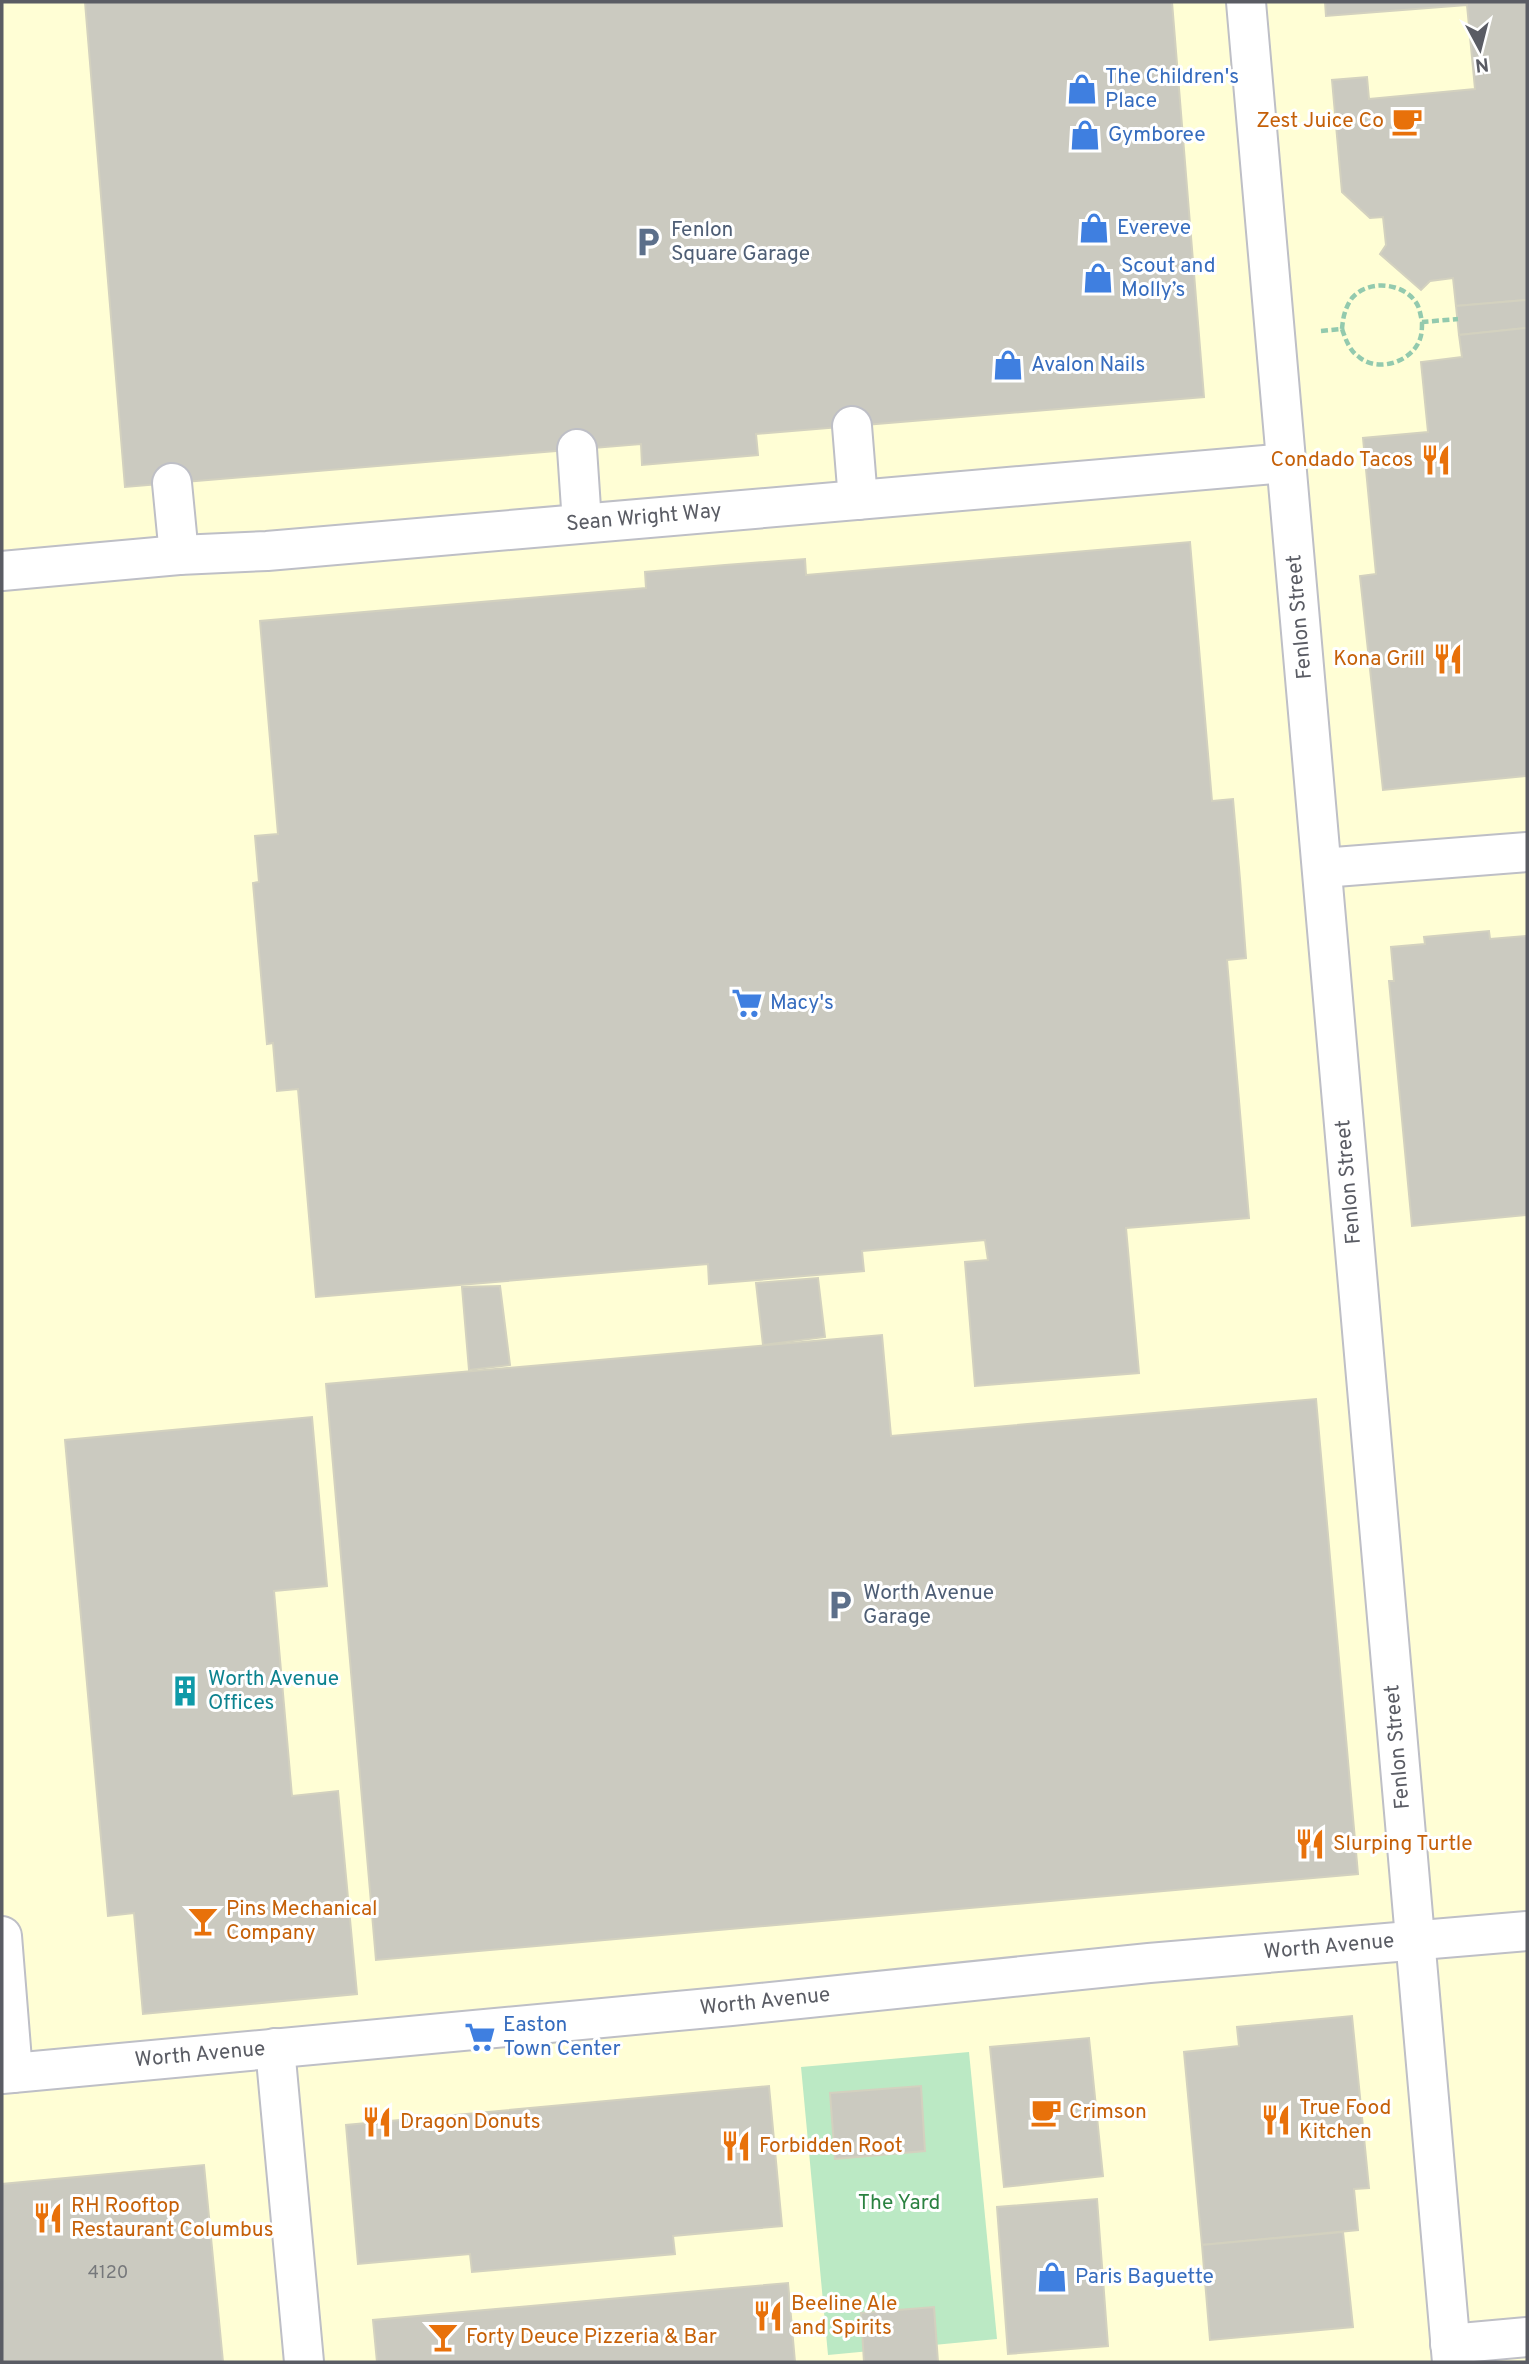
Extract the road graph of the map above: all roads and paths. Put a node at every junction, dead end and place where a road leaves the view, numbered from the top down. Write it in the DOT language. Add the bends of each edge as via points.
graph roads {
  1 [pos="1246,2"];
  2 [pos="1458,319"];
  3 [pos="1422,322"];
  4 [pos="1342,329"];
  5 [pos="1316,331"];
  6 [pos="852,426"];
  7 [pos="577,449"];
  8 [pos="1286,463"];
  9 [pos="172,483"];
  10 [pos="858,499"];
  11 [pos="582,523"];
  12 [pos="179,555"];
  13 [pos="2,571"];
  14 [pos="1527,852"];
  15 [pos="1322,868"];
  16 [pos="1527,1931"];
  17 [pos="2,1936"];
  18 [pos="1415,1939"];
  19 [pos="275,2048"];
  20 [pos="7,2074"];
  21 [pos="1527,2337"];
  22 [pos="1451,2353"];
  23 [pos="304,2362"];
  1 -- 8 [label="street, Fenlon Street"];
  2 -- 3 [label="path"];
  3 -- 4 [label="path" via="1420,340 1410,354 1395,363 1377,365 1360,359 1348,346"];
  3 -- 4 [label="path" via="1418,305 1405,291 1388,285 1370,286 1354,296 1344,312"];
  4 -- 5 [label="path"];
  6 -- 10 [label="street"];
  7 -- 11 [label="street"];
  8 -- 10 [label="street, Sean Wright Way"];
  8 -- 15 [label="street, Fenlon Street"];
  9 -- 12 [label="street"];
  10 -- 11 [label="street, Sean Wright Way"];
  11 -- 12 [label="street, Sean Wright Way"];
  12 -- 13 [label="street, Sean Wright Way"];
  14 -- 15 [label="street"];
  15 -- 18 [label="street, Fenlon Street"];
  16 -- 18 [label="street, Worth Avenue"];
  17 -- 20 [label="street"];
  18 -- 19 [label="street, Worth Avenue"];
  18 -- 22 [label="street, Fenlon Street"];
  19 -- 20 [label="street, Worth Avenue"];
  19 -- 23 [label="street"];
  21 -- 22 [label="street"];
}
